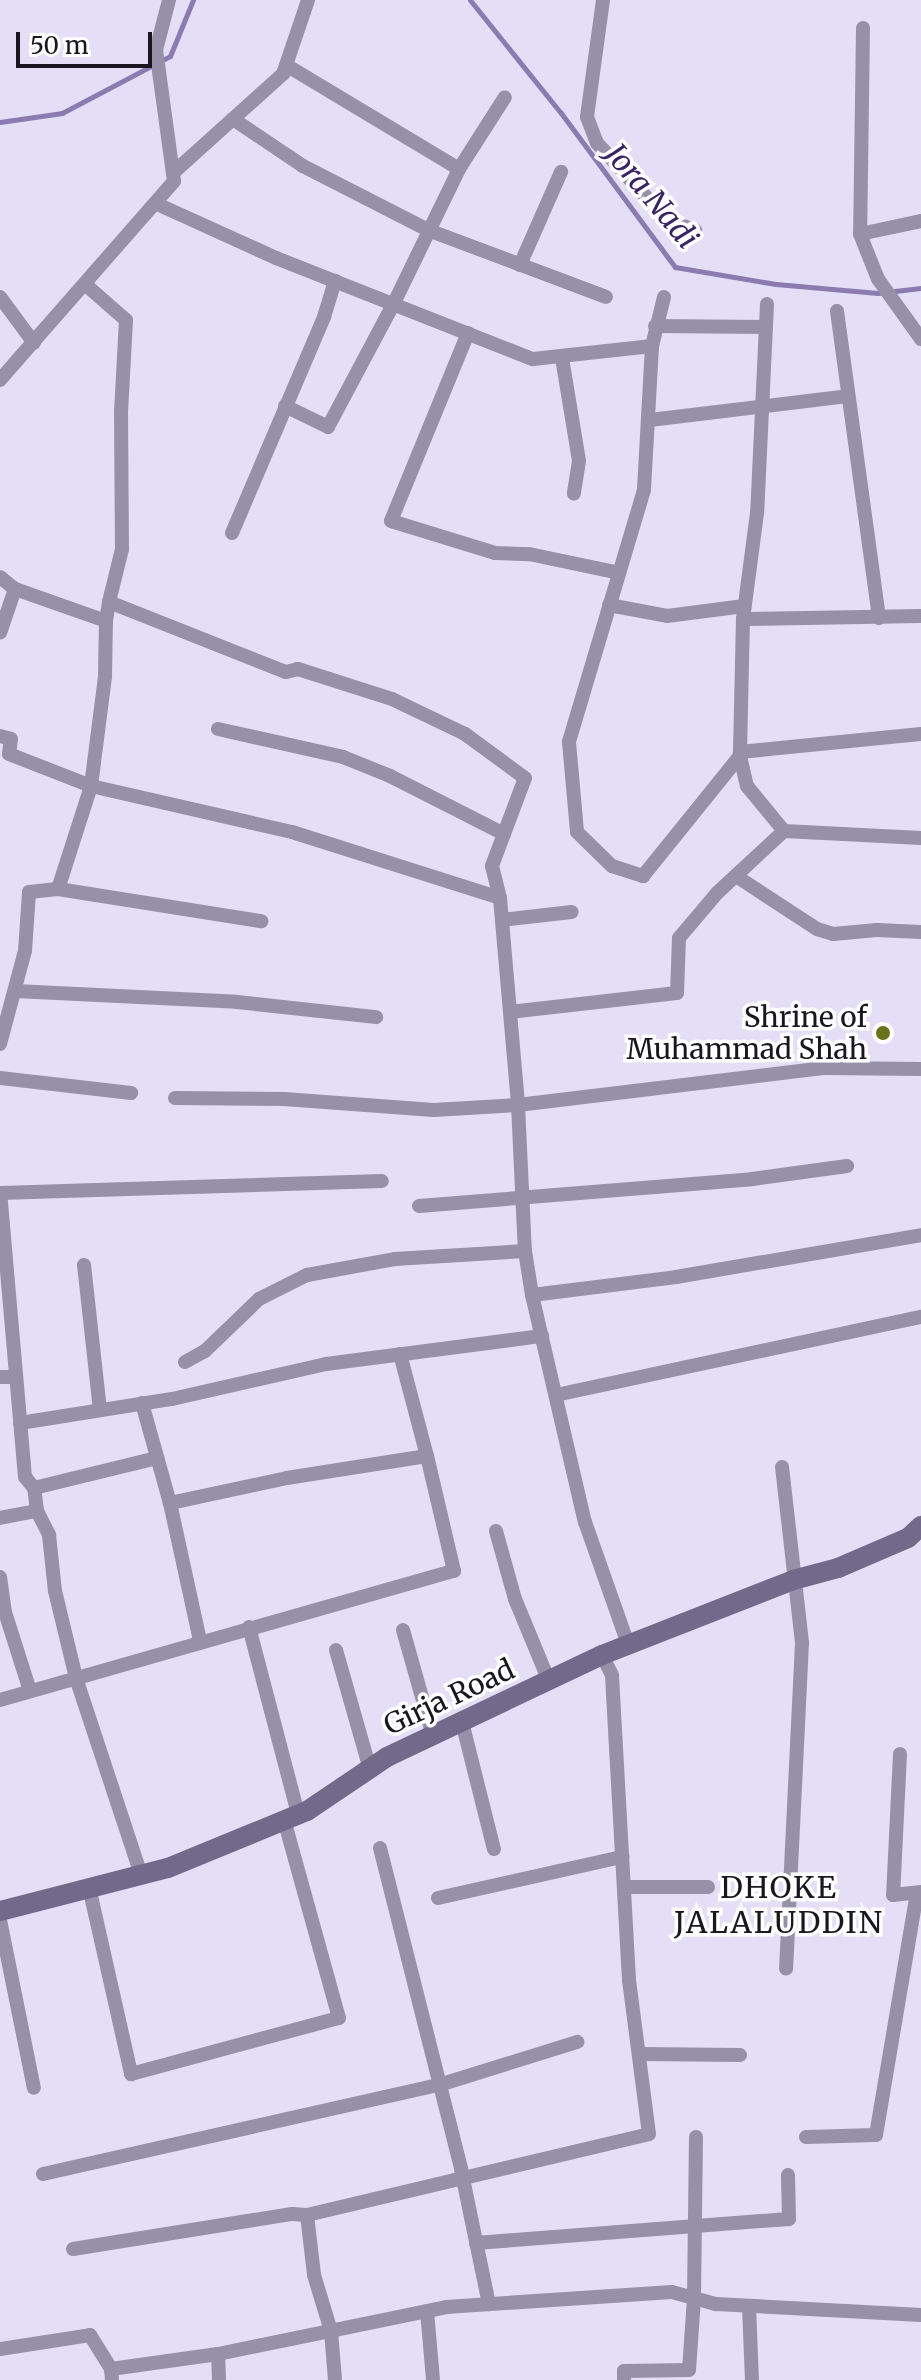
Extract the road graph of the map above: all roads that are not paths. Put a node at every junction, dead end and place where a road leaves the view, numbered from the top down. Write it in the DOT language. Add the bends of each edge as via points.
graph roads {
  1 [pos="169,0"];
  2 [pos="308,0"];
  3 [pos="603,0"];
  4 [pos="863,28"];
  5 [pos="286,65"];
  6 [pos="505,97"];
  7 [pos="233,119"];
  8 [pos="459,169"];
  9 [pos="561,172"];
  10 [pos="174,176"];
  11 [pos="157,204"];
  12 [pos="921,221"];
  13 [pos="428,230"];
  14 [pos="695,230"];
  15 [pos="860,234"];
  16 [pos="520,265"];
  17 [pos="335,281"];
  18 [pos="86,285"];
  19 [pos="0,297"];
  20 [pos="606,297"];
  21 [pos="664,297"];
  22 [pos="394,303"];
  23 [pos="767,304"];
  24 [pos="837,311"];
  25 [pos="655,326"];
  26 [pos="766,327"];
  27 [pos="468,333"];
  28 [pos="921,339"];
  29 [pos="34,343"];
  30 [pos="652,346"];
  31 [pos="562,358"];
  32 [pos="0,380"];
  33 [pos="848,396"];
  34 [pos="285,406"];
  35 [pos="762,407"];
  36 [pos="650,420"];
  37 [pos="574,494"];
  38 [pos="232,533"];
  39 [pos="619,573"];
  40 [pos="0,577"];
  41 [pos="15,589"];
  42 [pos="109,602"];
  43 [pos="609,605"];
  44 [pos="744,612"];
  45 [pos="921,616"];
  46 [pos="879,618"];
  47 [pos="106,621"];
  48 [pos="0,633"];
  49 [pos="218,729"];
  50 [pos="921,734"];
  51 [pos="0,736"];
  52 [pos="740,754"];
  53 [pos="91,786"];
  54 [pos="784,831"];
  55 [pos="504,834"];
  56 [pos="921,838"];
  57 [pos="736,876"];
  58 [pos="58,889"];
  59 [pos="500,898"];
  60 [pos="572,912"];
  61 [pos="502,920"];
  62 [pos="261,921"];
  63 [pos="921,932"];
  64 [pos="15,991"];
  65 [pos="510,1012"];
  66 [pos="376,1017"];
  67 [pos="0,1044"];
  68 [pos="921,1069"];
  69 [pos="0,1078"];
  70 [pos="131,1093"];
  71 [pos="175,1098"];
  72 [pos="518,1105"];
  73 [pos="847,1166"];
  74 [pos="382,1181"];
  75 [pos="521,1200"];
  76 [pos="419,1206"];
  77 [pos="921,1235"];
  78 [pos="525,1251"];
  79 [pos="84,1265"];
  80 [pos="532,1295"];
  81 [pos="921,1317"];
  82 [pos="542,1336"];
  83 [pos="400,1354"];
  84 [pos="185,1362"];
  85 [pos="0,1377"];
  86 [pos="16,1377"];
  87 [pos="556,1395"];
  88 [pos="142,1403"];
  89 [pos="100,1410"];
  90 [pos="20,1423"];
  91 [pos="427,1456"];
  92 [pos="157,1458"];
  93 [pos="782,1467"];
  94 [pos="34,1488"];
  95 [pos="170,1503"];
  96 [pos="37,1511"];
  97 [pos="0,1518"];
  98 [pos="921,1526"];
  99 [pos="496,1531"];
  100 [pos="0,1577"];
  101 [pos="793,1580"];
  102 [pos="249,1627"];
  103 [pos="403,1630"];
  104 [pos="200,1641"];
  105 [pos="628,1644"];
  106 [pos="336,1650"];
  107 [pos="602,1655"];
  108 [pos="76,1678"];
  109 [pos="549,1681"];
  110 [pos="30,1691"];
  111 [pos="0,1700"];
  112 [pos="462,1722"];
  113 [pos="433,1736"];
  114 [pos="900,1754"];
  115 [pos="370,1769"];
  116 [pos="291,1817"];
  117 [pos="380,1848"];
  118 [pos="494,1849"];
  119 [pos="622,1857"];
  120 [pos="141,1874"];
  121 [pos="89,1887"];
  122 [pos="624,1887"];
  123 [pos="708,1887"];
  124 [pos="919,1892"];
  125 [pos="438,1898"];
  126 [pos="0,1911"];
  127 [pos="0,1920"];
  128 [pos="786,1969"];
  129 [pos="577,2042"];
  130 [pos="639,2054"];
  131 [pos="740,2055"];
  132 [pos="439,2085"];
  133 [pos="34,2088"];
  134 [pos="696,2137"];
  135 [pos="806,2137"];
  136 [pos="43,2174"];
  137 [pos="788,2175"];
  138 [pos="463,2180"];
  139 [pos="307,2215"];
  140 [pos="696,2226"];
  141 [pos="476,2243"];
  142 [pos="73,2249"];
  143 [pos="694,2298"];
  144 [pos="489,2304"];
  145 [pos="749,2306"];
  146 [pos="427,2311"];
  147 [pos="921,2315"];
  148 [pos="331,2331"];
  149 [pos="0,2349"];
  150 [pos="218,2354"];
  151 [pos="111,2374"];
  152 [pos="219,2380"];
  153 [pos="335,2380"];
  154 [pos="433,2380"];
  155 [pos="624,2380"];
  156 [pos="752,2380"];
  1 -- 10 [label="street" via="156,50"];
  2 -- 5 [label="street"];
  3 -- 14 [label="street" via="587,117 597,143 667,220"];
  4 -- 15 [label="street"];
  5 -- 7 [label="street" via="283,74"];
  5 -- 8 [label="street"];
  6 -- 8 [label="street"];
  7 -- 10 [label="street"];
  7 -- 13 [label="street" via="303,166"];
  8 -- 13 [label="street"];
  9 -- 16 [label="street"];
  10 -- 11 [label="street"];
  11 -- 17 [label="street"];
  11 -- 18 [label="street"];
  12 -- 15 [label="street"];
  13 -- 16 [label="street"];
  13 -- 22 [label="street"];
  15 -- 28 [label="street" via="878,279"];
  16 -- 20 [label="street"];
  17 -- 22 [label="street"];
  17 -- 34 [label="street"];
  18 -- 29 [label="street"];
  18 -- 42 [label="street" via="126,320 122,549"];
  19 -- 29 [label="street"];
  21 -- 25 [label="street"];
  22 -- 27 [label="street"];
  22 -- 34 [label="street" via="328,427"];
  23 -- 26 [label="street"];
  24 -- 33 [label="street"];
  25 -- 26 [label="street"];
  25 -- 30 [label="street"];
  26 -- 35 [label="street"];
  27 -- 31 [label="street" via="533,359"];
  27 -- 39 [label="street" via="391,521 495,553 529,554"];
  29 -- 32 [label="street"];
  30 -- 31 [label="street"];
  30 -- 36 [label="street"];
  31 -- 37 [label="street" via="579,461"];
  33 -- 35 [label="street"];
  33 -- 46 [label="street"];
  34 -- 38 [label="street"];
  35 -- 36 [label="street"];
  35 -- 44 [label="street" via="757,513"];
  36 -- 39 [label="street" via="644,490"];
  39 -- 43 [label="street"];
  40 -- 41 [label="street"];
  41 -- 47 [label="street"];
  41 -- 48 [label="street"];
  42 -- 47 [label="street"];
  42 -- 55 [label="street" via="286,672 298,669 392,699 465,734 525,778"];
  43 -- 44 [label="street" via="667,616"];
  43 -- 52 [label="street" via="569,742 577,832 612,866 643,876"];
  44 -- 46 [label="street"];
  44 -- 52 [label="street"];
  45 -- 46 [label="street"];
  47 -- 53 [label="street"];
  49 -- 55 [label="street" via="343,757"];
  50 -- 52 [label="street"];
  51 -- 53 [label="street" via="11,739 9,754"];
  52 -- 54 [label="street" via="747,786"];
  53 -- 58 [label="street"];
  53 -- 59 [label="street" via="292,832"];
  54 -- 56 [label="street"];
  54 -- 57 [label="street"];
  55 -- 59 [label="street" via="492,866"];
  57 -- 63 [label="street" via="833,934"];
  57 -- 65 [label="street" via="679,938 677,993"];
  58 -- 62 [label="street"];
  58 -- 64 [label="street" via="29,892 25,951"];
  59 -- 61 [label="street"];
  60 -- 61 [label="street"];
  61 -- 65 [label="street"];
  64 -- 66 [label="street" via="224,1001"];
  64 -- 67 [label="street"];
  65 -- 72 [label="street"];
  68 -- 72 [label="street" via="823,1068"];
  69 -- 70 [label="street"];
  71 -- 72 [label="street" via="284,1099 434,1110"];
  72 -- 75 [label="street"];
  73 -- 75 [label="street"];
  74 -- 86 [label="street" via="0,1193"];
  75 -- 76 [label="street"];
  75 -- 78 [label="street"];
  77 -- 80 [label="street" via="676,1277"];
  78 -- 80 [label="street"];
  78 -- 84 [label="street" via="395,1259 307,1275 259,1299 205,1351"];
  79 -- 89 [label="street"];
  80 -- 82 [label="street"];
  81 -- 87 [label="street"];
  82 -- 83 [label="street"];
  82 -- 87 [label="street"];
  83 -- 88 [label="street"];
  83 -- 91 [label="street"];
  85 -- 86 [label="street"];
  86 -- 90 [label="street"];
  87 -- 105 [label="street" via="585,1522"];
  88 -- 89 [label="street"];
  88 -- 92 [label="street"];
  89 -- 90 [label="street"];
  90 -- 94 [label="street" via="25,1477"];
  91 -- 95 [label="street"];
  91 -- 102 [label="street" via="454,1571"];
  92 -- 94 [label="street"];
  92 -- 95 [label="street"];
  93 -- 101 [label="street"];
  94 -- 96 [label="street"];
  95 -- 104 [label="street"];
  96 -- 97 [label="street"];
  96 -- 108 [label="street" via="49,1535 55,1591"];
  98 -- 101 [label="main road, Girja Road" via="908,1538 838,1568"];
  99 -- 109 [label="street" via="515,1599"];
  100 -- 110 [label="street" via="5,1612"];
  101 -- 105 [label="main road, Girja Road"];
  101 -- 128 [label="street" via="802,1643"];
  102 -- 104 [label="street"];
  102 -- 116 [label="street"];
  103 -- 113 [label="street"];
  104 -- 108 [label="street"];
  105 -- 107 [label="main road, Girja Road"];
  106 -- 115 [label="street"];
  107 -- 109 [label="main road, Girja Road"];
  107 -- 119 [label="street" via="612,1675"];
  108 -- 110 [label="street"];
  108 -- 120 [label="street"];
  109 -- 112 [label="main road, Girja Road"];
  110 -- 111 [label="street"];
  112 -- 113 [label="main road, Girja Road"];
  112 -- 118 [label="street"];
  113 -- 115 [label="main road, Girja Road"];
  114 -- 124 [label="street" via="893,1895"];
  115 -- 116 [label="main road, Girja Road"];
  116 -- 120 [label="main road, Girja Road"];
  116 -- 121 [label="street" via="339,2018 131,2074"];
  117 -- 132 [label="street"];
  119 -- 122 [label="street"];
  119 -- 125 [label="street"];
  120 -- 121 [label="main road, Girja Road"];
  121 -- 126 [label="main road, Girja Road"];
  122 -- 123 [label="street"];
  122 -- 130 [label="street"];
  124 -- 135 [label="street" via="876,2135"];
  127 -- 133 [label="street"];
  129 -- 132 [label="street"];
  130 -- 131 [label="street"];
  130 -- 138 [label="street" via="649,2134"];
  132 -- 136 [label="street"];
  132 -- 138 [label="street"];
  134 -- 140 [label="street"];
  137 -- 140 [label="street" via="789,2219"];
  138 -- 139 [label="street"];
  138 -- 141 [label="street"];
  139 -- 142 [label="street"];
  139 -- 148 [label="street" via="314,2275"];
  140 -- 141 [label="street"];
  140 -- 143 [label="street"];
  141 -- 144 [label="street"];
  143 -- 144 [label="street" via="672,2292"];
  143 -- 145 [label="street"];
  143 -- 155 [label="street" via="689,2370 624,2371"];
  144 -- 146 [label="street"];
  145 -- 147 [label="street"];
  145 -- 156 [label="street"];
  146 -- 148 [label="street"];
  146 -- 154 [label="street"];
  148 -- 150 [label="street"];
  148 -- 153 [label="street"];
  149 -- 151 [label="street" via="90,2335"];
  150 -- 151 [label="street"];
  150 -- 152 [label="street"];
}
